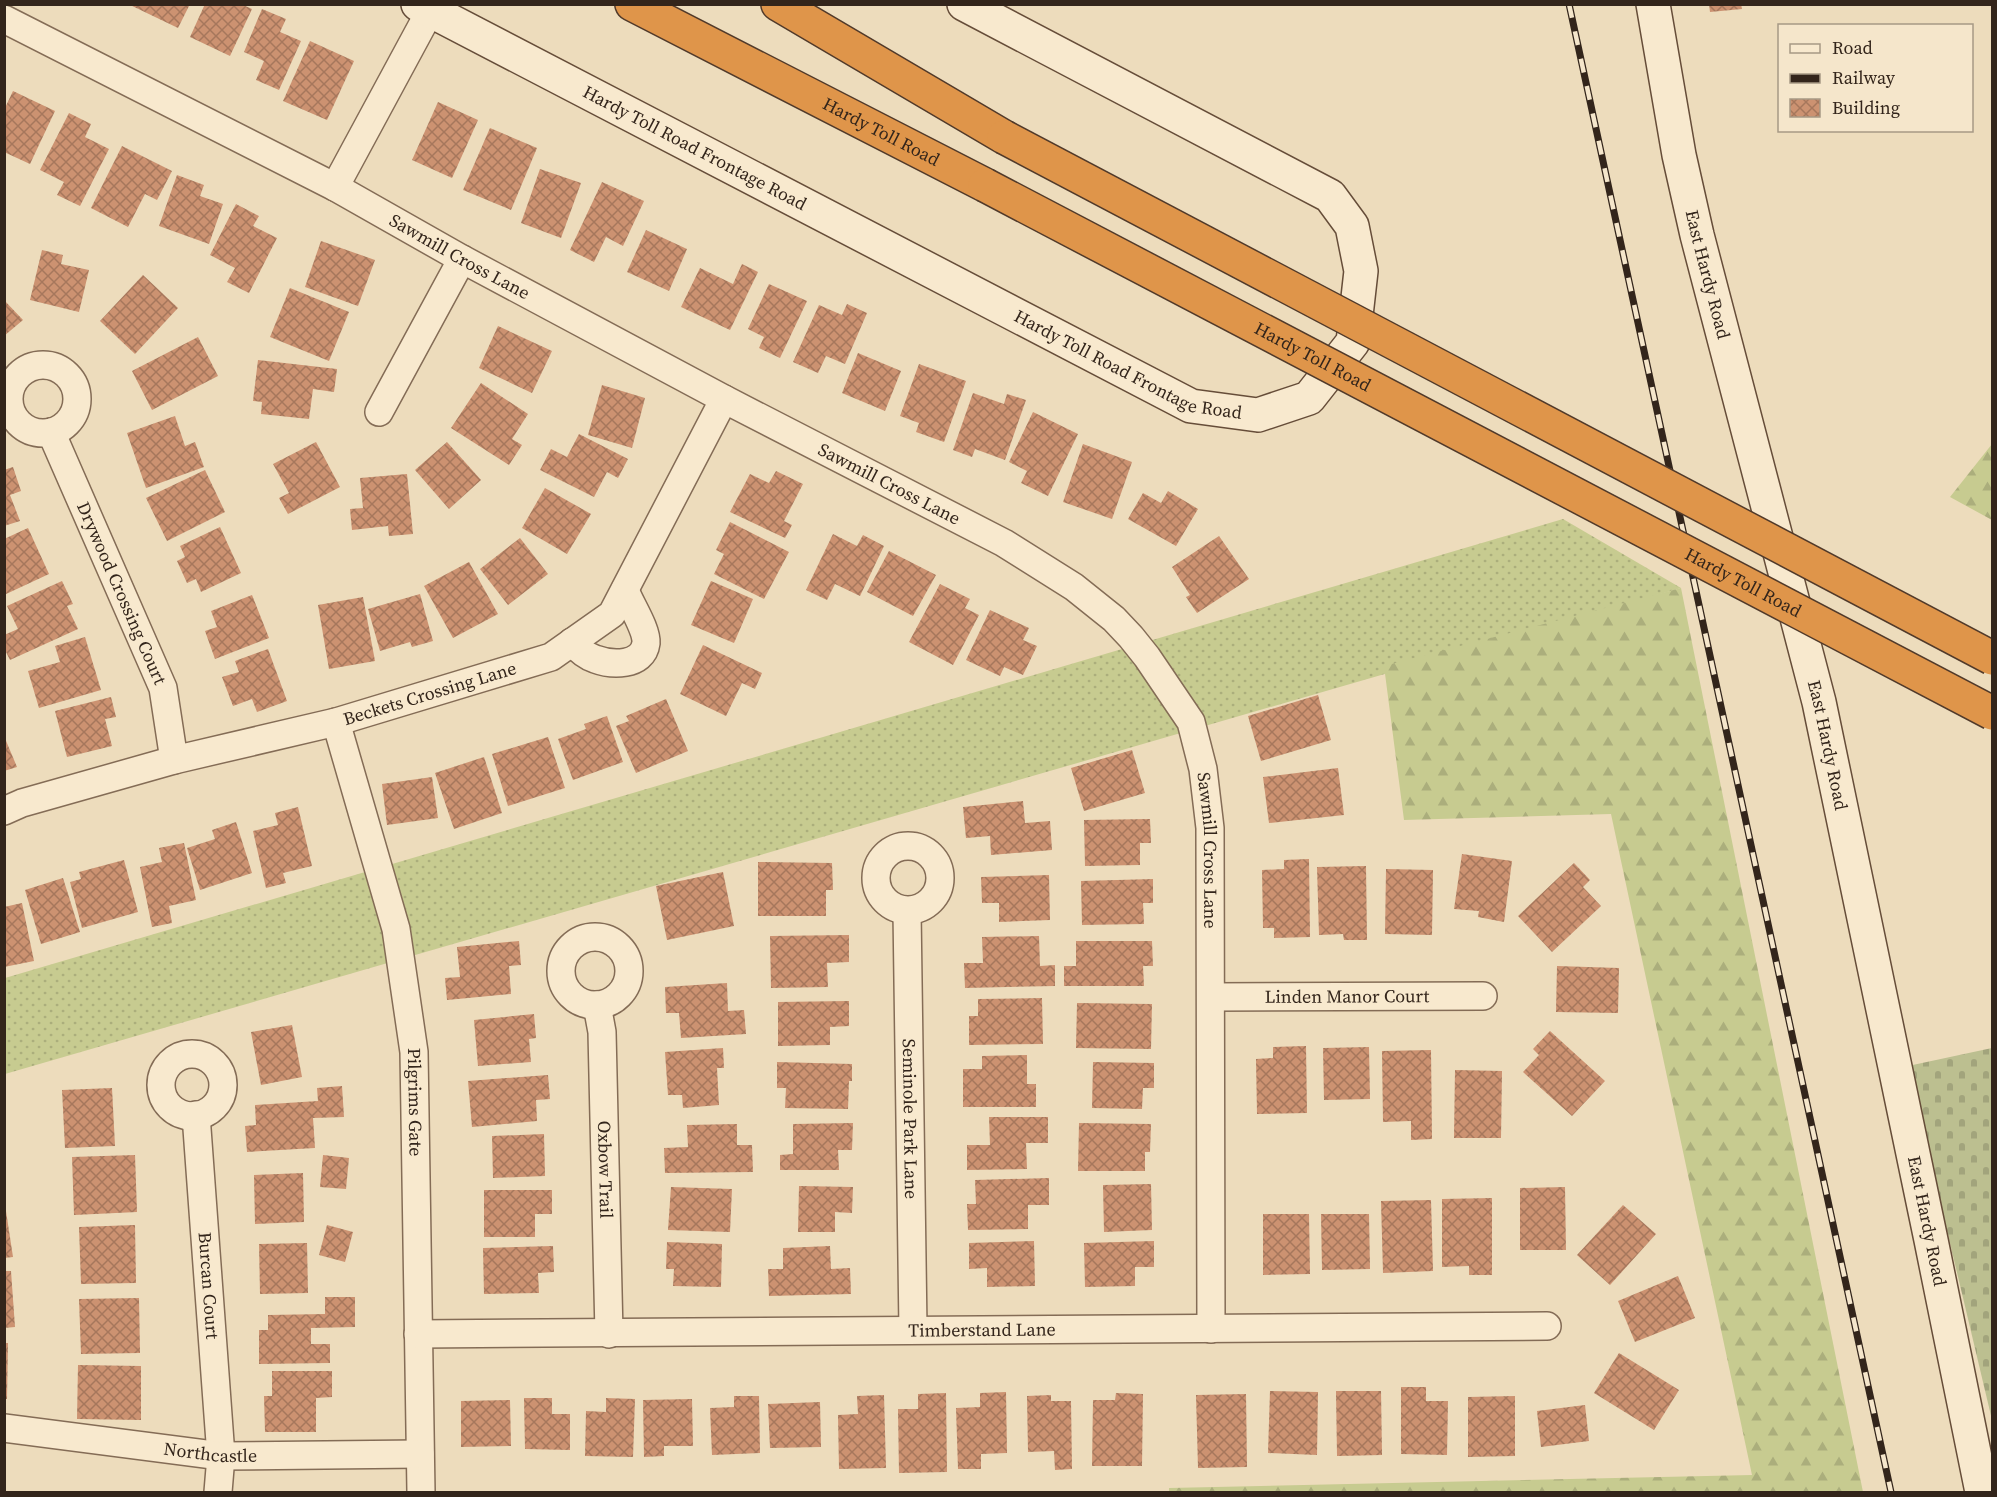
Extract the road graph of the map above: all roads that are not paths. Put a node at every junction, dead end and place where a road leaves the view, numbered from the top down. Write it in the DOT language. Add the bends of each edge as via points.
graph roads {
  1 [pos="632,4"];
  2 [pos="778,4"];
  3 [pos="964,4"];
  4 [pos="1653,4"];
  5 [pos="424,8"];
  6 [pos="4,20"];
  7 [pos="334,187"];
  8 [pos="462,259"];
  9 [pos="724,399"];
  10 [pos="379,412"];
  11 [pos="51,432"];
  12 [pos="625,590"];
  13 [pos="572,642"];
  14 [pos="1992,658"];
  15 [pos="1992,713"];
  16 [pos="336,722"];
  17 [pos="174,760"];
  18 [pos="4,811"];
  19 [pos="907,911"];
  20 [pos="1483,996"];
  21 [pos="1212,997"];
  22 [pos="597,1005"];
  23 [pos="196,1115"];
  24 [pos="1547,1326"];
  25 [pos="913,1329"];
  26 [pos="1211,1329"];
  27 [pos="418,1334"];
  28 [pos="609,1334"];
  29 [pos="4,1428"];
  30 [pos="420,1454"];
  31 [pos="222,1456"];
  32 [pos="218,1492"];
  33 [pos="422,1492"];
  34 [pos="1982,1492"];
  1 -- 15 [label="highway, Hardy Toll Road, bridge"];
  2 -- 14 [label="highway, bridge" via="1005,137"];
  3 -- 5 [label="street, Hardy Toll Road Frontage Road" via="1330,196 1352,226 1361,271 1353,342 1309,398 1258,415 1191,406"];
  4 -- 34 [label="street, East Hardy Road" via="1678,155 1696,235 1819,702"];
  5 -- 7 [label="street"];
  6 -- 7 [label="street, Sawmill Cross Lane"];
  7 -- 8 [label="street, Sawmill Cross Lane"];
  8 -- 9 [label="street, Sawmill Cross Lane"];
  8 -- 10 [label="street"];
  9 -- 12 [label="street, Beckets Crossing Lane"];
  9 -- 21 [label="street, Sawmill Cross Lane" via="1005,543 1095,602 1148,657 1191,722 1203,769 1210,828"];
  11 -- 17 [label="street, Drywood Crossing Court" via="163,688"];
  12 -- 13 [label="street, Beckets Crossing Lane" via="612,614"];
  12 -- 13 [label="street" via="646,634 641,655 630,661 608,663 584,653"];
  13 -- 16 [label="street, Beckets Crossing Lane" via="551,657"];
  16 -- 17 [label="street, Beckets Crossing Lane"];
  16 -- 27 [label="street, Pilgrims Gate" via="396,929 414,1052"];
  17 -- 18 [label="street, Beckets Crossing Lane"];
  19 -- 25 [label="street, Seminole Park Lane"];
  20 -- 21 [label="street, Linden Manor Court"];
  21 -- 26 [label="street, Sawmill Cross Lane"];
  22 -- 28 [label="street, Oxbow Trail" via="602,1032"];
  23 -- 31 [label="street, Burcan Court"];
  24 -- 26 [label="street, Timberstand Lane"];
  25 -- 26 [label="street, Timberstand Lane"];
  25 -- 28 [label="street, Timberstand Lane"];
  27 -- 28 [label="street, Timberstand Lane"];
  27 -- 30 [label="street, Pilgrims Gate"];
  29 -- 31 [label="street, Northcastle"];
  30 -- 31 [label="street, Northcastle"];
  30 -- 33 [label="street, Pilgrims Gate"];
  31 -- 32 [label="street, Burcan Court"];
}
